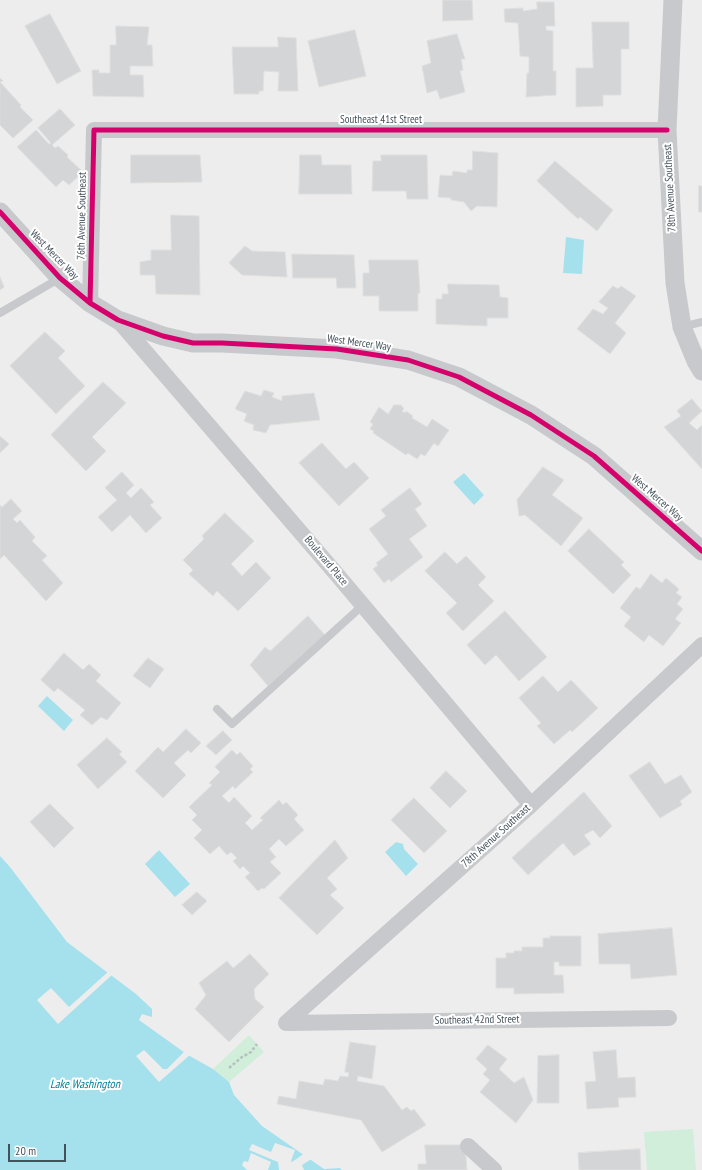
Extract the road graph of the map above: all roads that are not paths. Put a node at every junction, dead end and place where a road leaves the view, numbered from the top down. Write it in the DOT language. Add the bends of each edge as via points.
graph roads {
  1 [pos="672,0"];
  2 [pos="94,130"];
  3 [pos="667,130"];
  4 [pos="0,212"];
  5 [pos="60,278"];
  6 [pos="90,303"];
  7 [pos="0,313"];
  8 [pos="118,320"];
  9 [pos="702,322"];
  10 [pos="682,327"];
  11 [pos="702,371"];
  12 [pos="702,551"];
  13 [pos="363,605"];
  14 [pos="702,645"];
  15 [pos="217,709"];
  16 [pos="531,805"];
  17 [pos="669,1018"];
  18 [pos="286,1023"];
  19 [pos="468,1146"];
  20 [pos="494,1170"];
  1 -- 3 [label="street, 78th Avenue Southeast"];
  2 -- 3 [label="street, Southeast 41st Street"];
  2 -- 6 [label="street, 76th Avenue Southeast"];
  3 -- 10 [label="street, 78th Avenue Southeast" via="675,283"];
  4 -- 5 [label="street, West Mercer Way"];
  5 -- 6 [label="street, West Mercer Way"];
  5 -- 7 [label="lane"];
  6 -- 8 [label="street, West Mercer Way"];
  8 -- 12 [label="street, West Mercer Way" via="163,336 193,343 337,349 408,360 458,377 531,415 594,456"];
  8 -- 13 [label="street, Boulevard Place"];
  9 -- 10 [label="lane"];
  10 -- 11 [label="street, 78th Avenue Southeast"];
  13 -- 15 [label="lane" via="232,724"];
  13 -- 16 [label="street, Boulevard Place"];
  14 -- 16 [label="street, 78th Avenue Southeast"];
  16 -- 18 [label="street, 78th Avenue Southeast"];
  17 -- 18 [label="street, Southeast 42nd Street"];
  19 -- 20 [label="street"];
}
